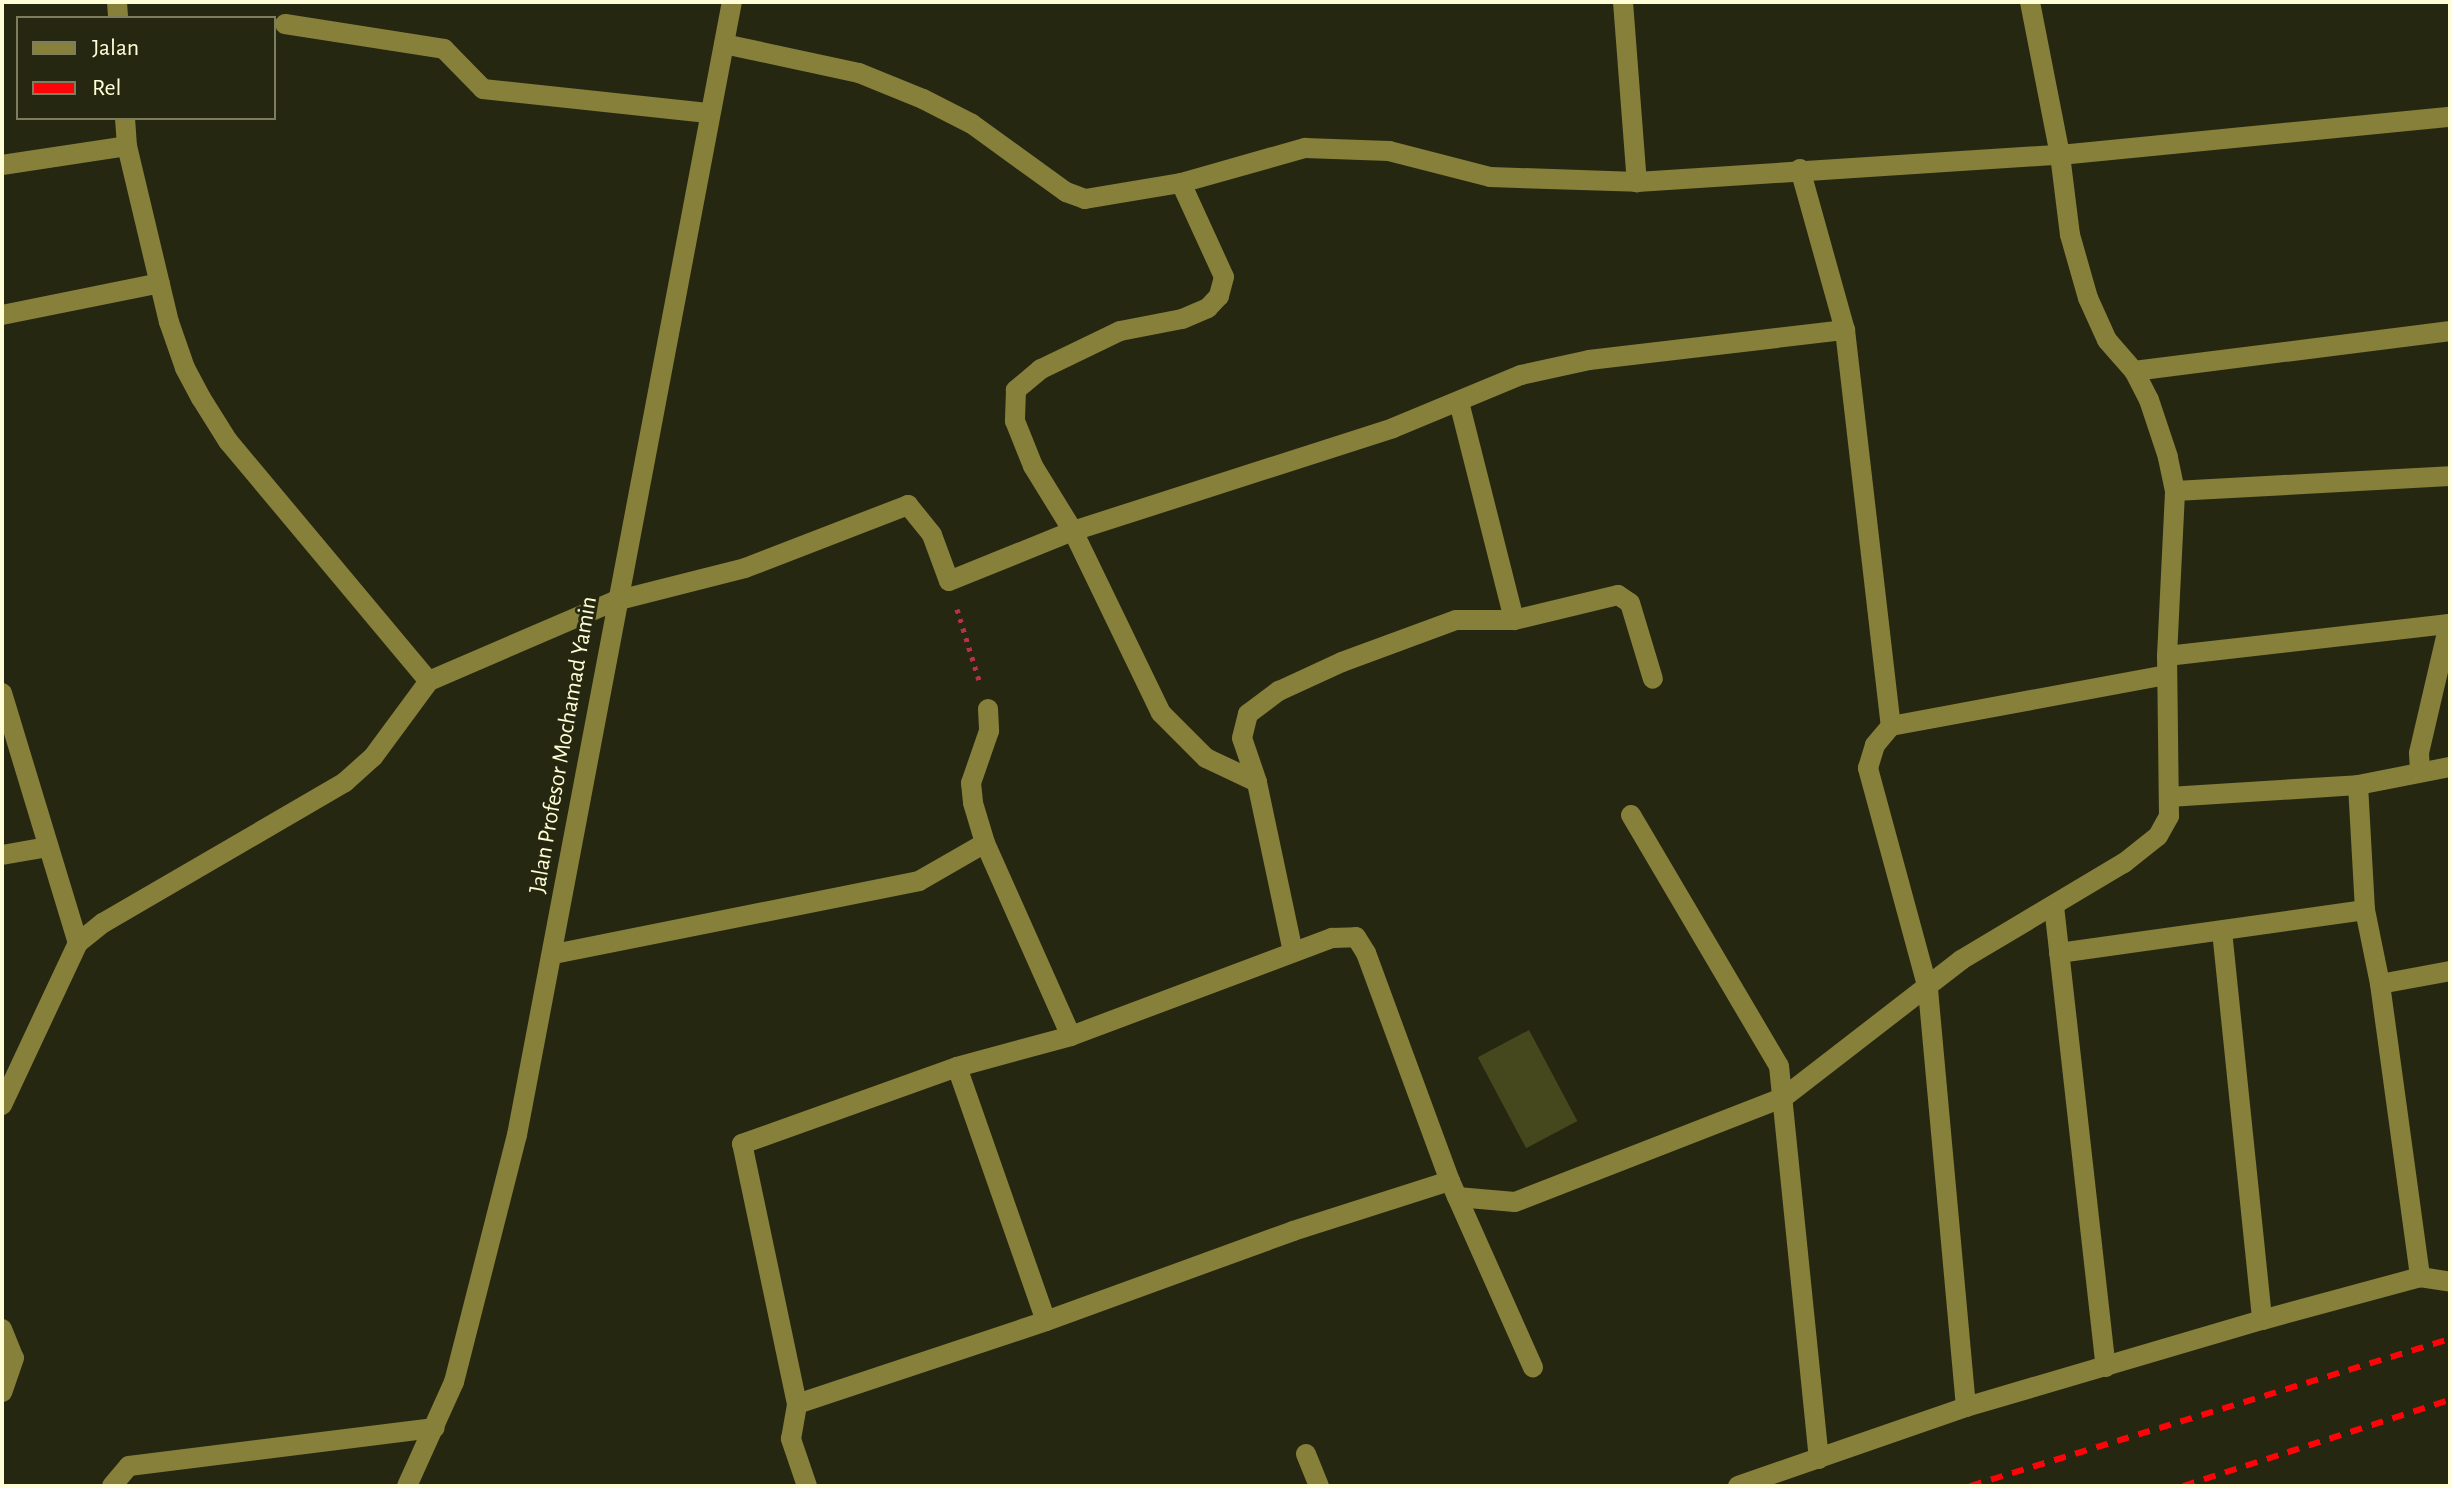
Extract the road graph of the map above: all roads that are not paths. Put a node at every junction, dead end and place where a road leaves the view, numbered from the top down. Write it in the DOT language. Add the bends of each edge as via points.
graph roads {
  1 [pos="732,2"];
  2 [pos="1623,2"];
  3 [pos="2030,2"];
  4 [pos="285,24"];
  5 [pos="724,44"];
  6 [pos="708,113"];
  7 [pos="2450,117"];
  8 [pos="125,120"];
  9 [pos="127,146"];
  10 [pos="2060,155"];
  11 [pos="2,165"];
  12 [pos="1800,169"];
  13 [pos="1637,182"];
  14 [pos="1181,183"];
  15 [pos="160,283"];
  16 [pos="2,315"];
  17 [pos="1845,330"];
  18 [pos="2450,331"];
  19 [pos="2134,371"];
  20 [pos="1459,402"];
  21 [pos="2450,476"];
  22 [pos="2175,491"];
  23 [pos="1073,531"];
  24 [pos="615,601"];
  25 [pos="1514,620"];
  26 [pos="2166,665"];
  27 [pos="1653,679"];
  28 [pos="429,681"];
  29 [pos="2,693"];
  30 [pos="988,709"];
  31 [pos="1891,726"];
  32 [pos="2450,767"];
  33 [pos="2420,772"];
  34 [pos="1257,782"];
  35 [pos="2358,785"];
  36 [pos="2169,797"];
  37 [pos="1631,815"];
  38 [pos="985,843"];
  39 [pos="48,847"];
  40 [pos="2,855"];
  41 [pos="2054,906"];
  42 [pos="2365,910"];
  43 [pos="2222,931"];
  44 [pos="78,943"];
  45 [pos="1293,952"];
  46 [pos="2059,953"];
  47 [pos="554,954"];
  48 [pos="2450,971"];
  49 [pos="2380,984"];
  50 [pos="1928,989"];
  51 [pos="1071,1036"];
  52 [pos="957,1067"];
  53 [pos="1784,1097"];
  54 [pos="2,1105"];
  55 [pos="1453,1189"];
  56 [pos="2420,1277"];
  57 [pos="2450,1282"];
  58 [pos="2262,1320"];
  59 [pos="1046,1321"];
  60 [pos="2,1329"];
  61 [pos="1533,1367"];
  62 [pos="2106,1367"];
  63 [pos="2,1392"];
  64 [pos="797,1404"];
  65 [pos="1966,1407"];
  66 [pos="435,1428"];
  67 [pos="1306,1454"];
  68 [pos="1819,1459"];
  69 [pos="112,1486"];
  70 [pos="407,1486"];
  71 [pos="807,1486"];
  72 [pos="1319,1486"];
  73 [pos="1738,1486"];
  1 -- 5 [label="street, Jalan Profesor Mochamad Yamin"];
  2 -- 13 [label="street"];
  3 -- 10 [label="street"];
  4 -- 6 [label="street" via="444,49 483,89"];
  5 -- 6 [label="street, Jalan Profesor Mochamad Yamin"];
  5 -- 14 [label="street" via="859,73 923,99 972,124 1066,192 1085,199"];
  6 -- 24 [label="street, Jalan Profesor Mochamad Yamin"];
  7 -- 10 [label="street"];
  8 -- 9 [label="street"];
  9 -- 11 [label="street"];
  9 -- 15 [label="street"];
  10 -- 12 [label="street"];
  10 -- 19 [label="street" via="2070,235 2088,298 2107,340"];
  12 -- 13 [label="street"];
  12 -- 17 [label="street"];
  13 -- 14 [label="street" via="1490,177 1389,151 1305,148"];
  14 -- 23 [label="street" via="1224,277 1219,296 1208,308 1182,319 1120,331 1078,350 1041,369 1016,390 1015,421 1033,466"];
  15 -- 16 [label="street"];
  15 -- 28 [label="street" via="185,368 228,441"];
  17 -- 20 [label="street" via="1589,360 1521,375"];
  17 -- 31 [label="street"];
  18 -- 19 [label="street"];
  19 -- 22 [label="street" via="2149,400"];
  20 -- 23 [label="street"];
  20 -- 25 [label="street"];
  21 -- 22 [label="street"];
  22 -- 26 [label="street"];
  23 -- 24 [label="street" via="949,581 932,535 908,505 745,568"];
  23 -- 34 [label="street" via="1161,713 1206,758"];
  24 -- 28 [label="street"];
  24 -- 47 [label="street, Jalan Profesor Mochamad Yamin"];
  25 -- 27 [label="street" via="1618,595 1630,603"];
  25 -- 34 [label="street" via="1456,620 1279,691 1248,714 1243,725 1242,738"];
  26 -- 31 [label="street"];
  26 -- 33 [label="street" via="2449,624 2419,753"];
  26 -- 36 [label="street"];
  28 -- 44 [label="street" via="373,757 345,782 103,923"];
  29 -- 39 [label="street"];
  30 -- 38 [label="street" via="989,731 971,783"];
  31 -- 50 [label="street" via="1875,745 1868,768"];
  32 -- 33 [label="street"];
  33 -- 35 [label="street"];
  34 -- 45 [label="street"];
  35 -- 36 [label="street"];
  35 -- 42 [label="street"];
  36 -- 41 [label="street" via="2169,816 2158,836"];
  37 -- 53 [label="street" via="1779,1066"];
  38 -- 47 [label="street" via="919,881"];
  38 -- 51 [label="street"];
  39 -- 40 [label="street"];
  39 -- 44 [label="street"];
  41 -- 46 [label="street"];
  41 -- 50 [label="street" via="1982,947"];
  42 -- 43 [label="street"];
  42 -- 49 [label="street"];
  43 -- 46 [label="street"];
  43 -- 58 [label="street"];
  44 -- 54 [label="street"];
  45 -- 51 [label="street"];
  45 -- 55 [label="street" via="1332,938 1356,937"];
  46 -- 62 [label="street"];
  47 -- 66 [label="street, Jalan Profesor Mochamad Yamin" via="517,1135 463,1352"];
  48 -- 49 [label="street"];
  49 -- 56 [label="street"];
  50 -- 53 [label="street"];
  50 -- 65 [label="street"];
  51 -- 52 [label="street"];
  52 -- 59 [label="street"];
  52 -- 64 [label="street" via="742,1144"];
  53 -- 55 [label="street" via="1515,1202"];
  53 -- 68 [label="street"];
  55 -- 59 [label="street" via="1293,1231"];
  55 -- 61 [label="street"];
  56 -- 57 [label="street"];
  56 -- 58 [label="street"];
  58 -- 62 [label="street"];
  59 -- 64 [label="street"];
  60 -- 63 [label="street" via="14,1358"];
  62 -- 65 [label="street"];
  64 -- 71 [label="street" via="791,1439"];
  65 -- 68 [label="street"];
  66 -- 69 [label="street" via="129,1466"];
  66 -- 70 [label="street, Jalan Profesor Mochamad Yamin"];
  67 -- 72 [label="street"];
  68 -- 73 [label="street"];
}
